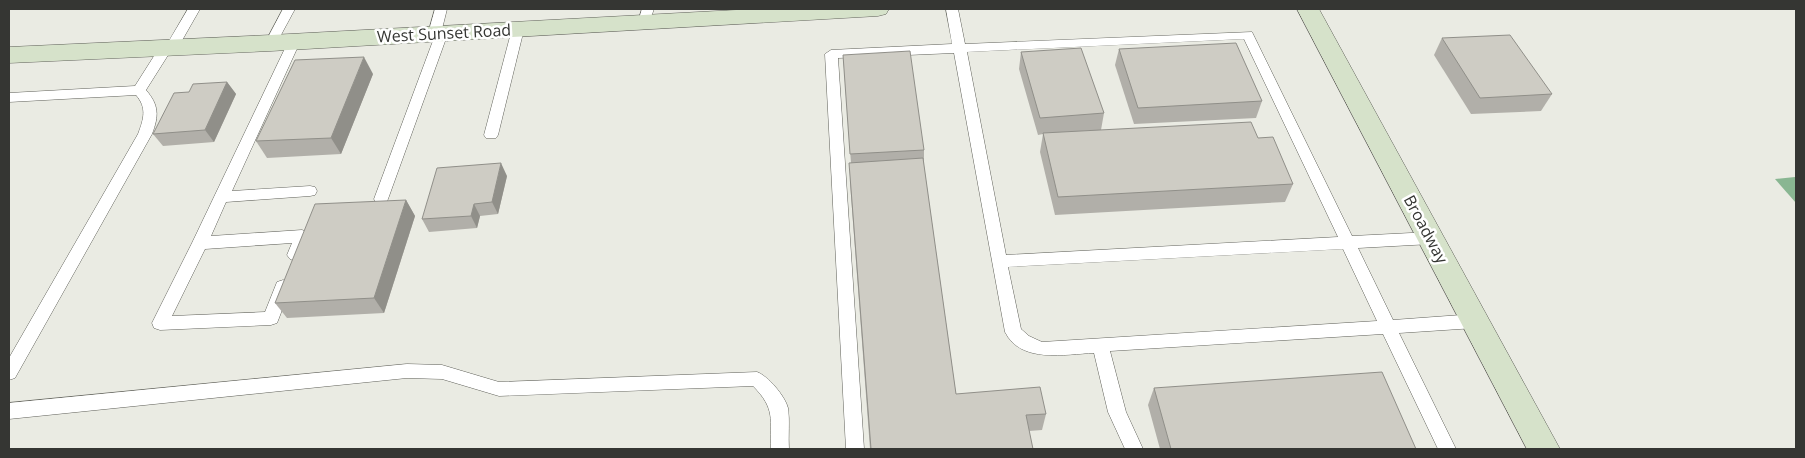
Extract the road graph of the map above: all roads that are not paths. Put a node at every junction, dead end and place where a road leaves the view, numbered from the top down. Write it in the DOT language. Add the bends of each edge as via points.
graph roads {
  1 [pos="194,9"];
  2 [pos="288,9"];
  3 [pos="441,9"];
  4 [pos="878,9"];
  5 [pos="952,9"];
  6 [pos="1308,9"];
  7 [pos="774,12"];
  8 [pos="646,15"];
  9 [pos="518,29"];
  10 [pos="438,34"];
  11 [pos="294,42"];
  12 [pos="271,43"];
  13 [pos="169,48"];
  14 [pos="959,48"];
  15 [pos="9,55"];
  16 [pos="139,90"];
  17 [pos="9,97"];
  18 [pos="491,135"];
  19 [pos="310,191"];
  20 [pos="222,197"];
  21 [pos="381,199"];
  22 [pos="1431,238"];
  23 [pos="1349,242"];
  24 [pos="200,243"];
  25 [pos="1000,261"];
  26 [pos="1475,322"];
  27 [pos="1390,327"];
  28 [pos="1100,345"];
  29 [pos="9,373"];
  30 [pos="9,411"];
  31 [pos="780,449"];
  32 [pos="854,449"];
  33 [pos="1134,449"];
  34 [pos="1447,449"];
  35 [pos="1544,449"];
  1 -- 13 [label="lane"];
  2 -- 12 [label="lane"];
  3 -- 10 [label="lane"];
  4 -- 7 [label="main road, West Sunset Road"];
  5 -- 14 [label="lane"];
  6 -- 22 [label="main road, Broadway"];
  7 -- 8 [label="main road, West Sunset Road"];
  8 -- 9 [label="main road, West Sunset Road"];
  9 -- 10 [label="main road, West Sunset Road"];
  9 -- 18 [label="lane"];
  10 -- 11 [label="main road, West Sunset Road"];
  10 -- 21 [label="lane"];
  11 -- 12 [label="main road, West Sunset Road"];
  11 -- 20 [label="lane"];
  12 -- 13 [label="main road, West Sunset Road"];
  13 -- 15 [label="main road, West Sunset Road"];
  13 -- 16 [label="lane"];
  14 -- 23 [label="lane" via="1248,34"];
  14 -- 25 [label="lane"];
  14 -- 32 [label="lane" via="830,54"];
  16 -- 17 [label="lane"];
  16 -- 29 [label="lane" via="149,101 152,115 145,134"];
  19 -- 20 [label="lane"];
  20 -- 24 [label="lane"];
  22 -- 23 [label="lane"];
  22 -- 26 [label="main road, Broadway"];
  23 -- 25 [label="lane"];
  23 -- 27 [label="lane"];
  24 -- 24 [label="lane" via="160,323 271,318 302,236"];
  25 -- 28 [label="lane" via="1013,332 1022,341 1041,349"];
  26 -- 27 [label="lane"];
  26 -- 35 [label="main road, Broadway"];
  27 -- 28 [label="lane"];
  27 -- 34 [label="lane"];
  28 -- 33 [label="lane" via="1117,412"];
  30 -- 31 [label="lane" via="407,371 442,372 499,389 757,380 779,408"];
}
